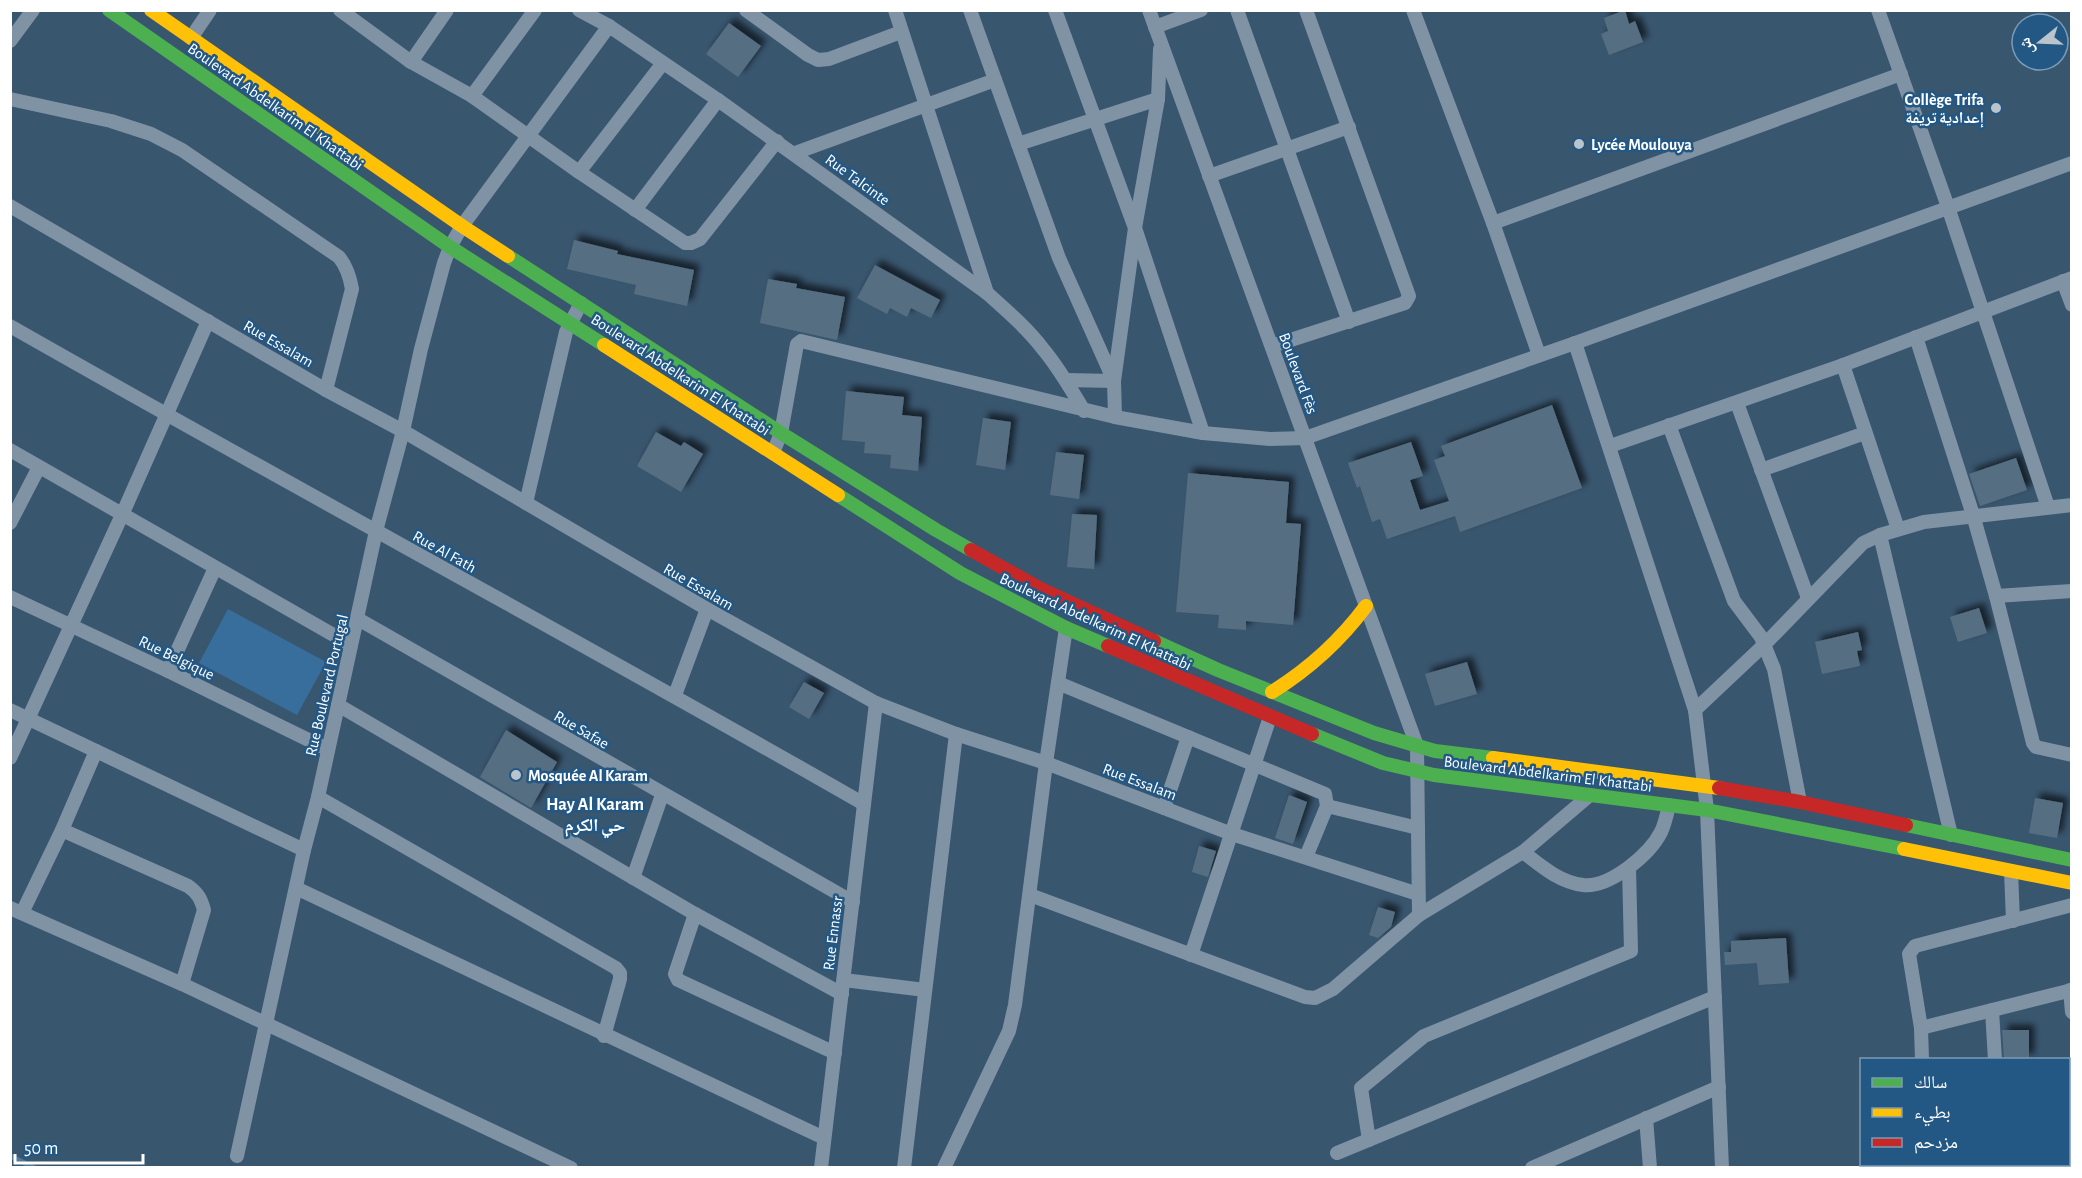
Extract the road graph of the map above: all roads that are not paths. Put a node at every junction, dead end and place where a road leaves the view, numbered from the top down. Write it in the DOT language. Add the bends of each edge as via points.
graph roads {
  1 [pos="33,10"];
  2 [pos="109,10"];
  3 [pos="151,10"];
  4 [pos="210,10"];
  5 [pos="340,10"];
  6 [pos="364,10"];
  7 [pos="447,10"];
  8 [pos="535,10"];
  9 [pos="579,10"];
  10 [pos="746,10"];
  11 [pos="895,10"];
  12 [pos="970,10"];
  13 [pos="1055,10"];
  14 [pos="1201,10"];
  15 [pos="1237,10"];
  16 [pos="1306,10"];
  17 [pos="1413,10"];
  18 [pos="1878,10"];
  19 [pos="1153,16"];
  20 [pos="356,22"];
  21 [pos="609,26"];
  22 [pos="902,32"];
  23 [pos="191,38"];
  24 [pos="10,41"];
  25 [pos="1161,41"];
  26 [pos="411,62"];
  27 [pos="663,63"];
  28 [pos="1901,74"];
  29 [pos="995,80"];
  30 [pos="472,96"];
  31 [pos="10,99"];
  32 [pos="1158,99"];
  33 [pos="718,100"];
  34 [pos="926,106"];
  35 [pos="1095,119"];
  36 [pos="1349,127"];
  37 [pos="528,136"];
  38 [pos="777,141"];
  39 [pos="1018,144"];
  40 [pos="1285,149"];
  41 [pos="795,153"];
  42 [pos="2072,163"];
  43 [pos="579,172"];
  44 [pos="1209,176"];
  45 [pos="10,206"];
  46 [pos="1948,207"];
  47 [pos="635,210"];
  48 [pos="1492,223"];
  49 [pos="462,226"];
  50 [pos="1135,228"];
  51 [pos="450,247"];
  52 [pos="2067,279"];
  53 [pos="987,293"];
  54 [pos="581,303"];
  55 [pos="2072,306"];
  56 [pos="1983,311"];
  57 [pos="208,321"];
  58 [pos="570,322"];
  59 [pos="1349,322"];
  60 [pos="10,326"];
  61 [pos="1916,337"];
  62 [pos="1575,343"];
  63 [pos="1272,346"];
  64 [pos="1539,355"];
  65 [pos="1843,365"];
  66 [pos="1066,380"];
  67 [pos="1114,381"];
  68 [pos="326,390"];
  69 [pos="1737,403"];
  70 [pos="1084,411"];
  71 [pos="165,415"];
  72 [pos="1115,417"];
  73 [pos="1669,425"];
  74 [pos="403,431"];
  75 [pos="781,433"];
  76 [pos="1203,433"];
  77 [pos="1865,433"];
  78 [pos="1305,438"];
  79 [pos="1610,446"];
  80 [pos="10,450"];
  81 [pos="773,453"];
  82 [pos="39,466"];
  83 [pos="1761,470"];
  84 [pos="526,503"];
  85 [pos="2072,505"];
  86 [pos="2048,507"];
  87 [pos="122,515"];
  88 [pos="1974,515"];
  89 [pos="10,523"];
  90 [pos="1898,529"];
  91 [pos="376,531"];
  92 [pos="1880,535"];
  93 [pos="215,568"];
  94 [pos="2072,591"];
  95 [pos="1996,596"];
  96 [pos="10,597"];
  97 [pos="1808,598"];
  98 [pos="1366,606"];
  99 [pos="707,609"];
  100 [pos="358,619"];
  101 [pos="70,626"];
  102 [pos="1066,628"];
  103 [pos="1765,644"];
  104 [pos="351,645"];
  105 [pos="168,670"];
  106 [pos="1058,683"];
  107 [pos="1272,692"];
  108 [pos="675,695"];
  109 [pos="876,703"];
  110 [pos="338,705"];
  111 [pos="10,710"];
  112 [pos="1695,710"];
  113 [pos="1270,717"];
  114 [pos="30,718"];
  115 [pos="956,734"];
  116 [pos="1188,737"];
  117 [pos="1417,746"];
  118 [pos="327,749"];
  119 [pos="96,751"];
  120 [pos="2072,755"];
  121 [pos="10,758"];
  122 [pos="1046,763"];
  123 [pos="1255,765"];
  124 [pos="1418,772"];
  125 [pos="1704,785"];
  126 [pos="662,795"];
  127 [pos="1590,795"];
  128 [pos="318,797"];
  129 [pos="1800,802"];
  130 [pos="864,804"];
  131 [pos="1669,805"];
  132 [pos="1327,806"];
  133 [pos="1164,808"];
  134 [pos="1707,810"];
  135 [pos="1418,828"];
  136 [pos="62,831"];
  137 [pos="1232,834"];
  138 [pos="1951,835"];
  139 [pos="304,850"];
  140 [pos="1523,852"];
  141 [pos="1306,857"];
  142 [pos="2072,860"];
  143 [pos="1629,868"];
  144 [pos="2011,871"];
  145 [pos="633,878"];
  146 [pos="2072,883"];
  147 [pos="296,888"];
  148 [pos="1418,894"];
  149 [pos="1030,895"];
  150 [pos="853,902"];
  151 [pos="2072,905"];
  152 [pos="16,910"];
  153 [pos="695,914"];
  154 [pos="1419,915"];
  155 [pos="2013,921"];
  156 [pos="1191,955"];
  157 [pos="182,984"];
  158 [pos="843,987"];
  159 [pos="925,990"];
  160 [pos="2071,990"];
  161 [pos="1715,996"];
  162 [pos="1992,1010"];
  163 [pos="2072,1012"];
  164 [pos="266,1025"];
  165 [pos="1921,1028"];
  166 [pos="604,1036"];
  167 [pos="835,1053"];
  168 [pos="1922,1058"];
  169 [pos="1995,1058"];
  170 [pos="1719,1087"];
  171 [pos="1646,1118"];
  172 [pos="824,1138"];
  173 [pos="1370,1140"];
  174 [pos="1337,1153"];
  175 [pos="237,1156"];
  176 [pos="571,1167"];
  177 [pos="820,1167"];
  178 [pos="904,1167"];
  179 [pos="944,1167"];
  180 [pos="1532,1167"];
  181 [pos="1650,1167"];
  182 [pos="1722,1167"];
  1 -- 24 [label="street"];
  2 -- 51 [label="street, Boulevard Abdelkarim El Khattabi"];
  3 -- 23 [label="street, Boulevard Abdelkarim El Khattabi"];
  4 -- 23 [label="street"];
  5 -- 20 [label="street"];
  6 -- 20 [label="street"];
  7 -- 26 [label="street"];
  8 -- 30 [label="street"];
  9 -- 21 [label="street, Rue Talcinte"];
  10 -- 22 [label="street" via="818,60"];
  11 -- 22 [label="street"];
  12 -- 29 [label="street"];
  13 -- 35 [label="street"];
  14 -- 19 [label="street"];
  15 -- 40 [label="street"];
  16 -- 36 [label="street"];
  17 -- 48 [label="street"];
  18 -- 28 [label="street"];
  19 -- 25 [label="street, Boulevard Fès"];
  20 -- 26 [label="street"];
  21 -- 27 [label="street, Rue Talcinte"];
  21 -- 37 [label="street, Rue Boulevard Portugal"];
  22 -- 34 [label="street"];
  23 -- 49 [label="street, Boulevard Abdelkarim El Khattabi"];
  25 -- 32 [label="street"];
  25 -- 44 [label="street, Boulevard Fès"];
  26 -- 30 [label="street"];
  27 -- 33 [label="street, Rue Talcinte"];
  27 -- 43 [label="street"];
  28 -- 46 [label="street"];
  28 -- 48 [label="street"];
  29 -- 34 [label="street"];
  29 -- 39 [label="street"];
  30 -- 37 [label="street"];
  31 -- 68 [label="street" via="151,134 182,150 339,257 352,289"];
  32 -- 35 [label="street"];
  32 -- 50 [label="street"];
  33 -- 38 [label="street, Rue Talcinte"];
  33 -- 47 [label="street"];
  34 -- 41 [label="street"];
  34 -- 53 [label="street"];
  35 -- 39 [label="street"];
  35 -- 50 [label="street"];
  36 -- 40 [label="street"];
  36 -- 59 [label="street" via="1408,296 1405,303"];
  37 -- 43 [label="street"];
  37 -- 49 [label="street, Rue Boulevard Portugal"];
  38 -- 41 [label="street, Rue Talcinte"];
  38 -- 47 [label="street" via="696,242 681,241"];
  39 -- 67 [label="street" via="1059,258"];
  40 -- 44 [label="street"];
  40 -- 59 [label="street"];
  41 -- 53 [label="street, Rue Talcinte"];
  42 -- 46 [label="street"];
  43 -- 47 [label="street"];
  44 -- 63 [label="street, Boulevard Fès"];
  45 -- 57 [label="street, Rue Essalam"];
  46 -- 56 [label="street"];
  46 -- 62 [label="street"];
  48 -- 64 [label="street"];
  49 -- 51 [label="street, Rue Boulevard Portugal"];
  49 -- 54 [label="street, Boulevard Abdelkarim El Khattabi"];
  50 -- 67 [label="street"];
  50 -- 76 [label="street"];
  51 -- 58 [label="street, Boulevard Abdelkarim El Khattabi"];
  51 -- 74 [label="street, Rue Boulevard Portugal"];
  52 -- 55 [label="street"];
  52 -- 56 [label="street"];
  53 -- 66 [label="street, Rue Talcinte" via="1020,323"];
  54 -- 58 [label="street"];
  54 -- 75 [label="street, Boulevard Abdelkarim El Khattabi"];
  56 -- 61 [label="street"];
  56 -- 86 [label="street"];
  57 -- 68 [label="street, Rue Essalam"];
  57 -- 71 [label="street"];
  58 -- 81 [label="street, Boulevard Abdelkarim El Khattabi"];
  58 -- 84 [label="street"];
  59 -- 63 [label="street"];
  60 -- 71 [label="street, Rue Al Fath"];
  61 -- 65 [label="street"];
  61 -- 88 [label="street"];
  62 -- 64 [label="street"];
  62 -- 79 [label="street"];
  63 -- 78 [label="street, Boulevard Fès"];
  64 -- 78 [label="street"];
  65 -- 69 [label="street"];
  65 -- 77 [label="street"];
  66 -- 67 [label="street"];
  66 -- 70 [label="street, Rue Talcinte"];
  67 -- 72 [label="street"];
  68 -- 74 [label="street, Rue Essalam"];
  69 -- 73 [label="street"];
  69 -- 83 [label="street"];
  70 -- 72 [label="street"];
  70 -- 75 [label="street" via="801,341 797,344"];
  71 -- 87 [label="street"];
  71 -- 91 [label="street, Rue Al Fath"];
  72 -- 76 [label="street"];
  73 -- 79 [label="street"];
  73 -- 103 [label="street" via="1734,601"];
  74 -- 84 [label="street, Rue Essalam"];
  74 -- 91 [label="street, Rue Boulevard Portugal"];
  75 -- 81 [label="street"];
  75 -- 107 [label="street, Boulevard Abdelkarim El Khattabi" via="1005,570"];
  76 -- 78 [label="street"];
  77 -- 83 [label="street"];
  77 -- 90 [label="street"];
  78 -- 98 [label="street, Boulevard Fès"];
  79 -- 112 [label="street"];
  80 -- 82 [label="street"];
  81 -- 102 [label="street, Boulevard Abdelkarim El Khattabi" via="952,568"];
  82 -- 87 [label="street"];
  82 -- 89 [label="street"];
  83 -- 97 [label="street"];
  84 -- 99 [label="street, Rue Essalam"];
  85 -- 86 [label="street"];
  86 -- 88 [label="street"];
  87 -- 93 [label="street"];
  87 -- 101 [label="street"];
  88 -- 90 [label="street"];
  88 -- 95 [label="street"];
  90 -- 92 [label="street"];
  91 -- 100 [label="street, Rue Boulevard Portugal"];
  91 -- 108 [label="street, Rue Al Fath"];
  92 -- 97 [label="street" via="1863,543"];
  92 -- 138 [label="street"];
  93 -- 104 [label="street"];
  93 -- 105 [label="street"];
  94 -- 95 [label="street"];
  95 -- 120 [label="street" via="2033,742 2036,747"];
  96 -- 101 [label="street, Rue Belgique"];
  97 -- 103 [label="street"];
  98 -- 107 [label="street" via="1324,655"];
  98 -- 117 [label="street, Boulevard Fès"];
  99 -- 108 [label="street"];
  99 -- 109 [label="street, Rue Essalam"];
  100 -- 104 [label="street, Rue Boulevard Portugal"];
  100 -- 126 [label="street, Rue Safae"];
  101 -- 105 [label="street, Rue Belgique"];
  101 -- 114 [label="street"];
  102 -- 106 [label="street"];
  102 -- 113 [label="street, Boulevard Abdelkarim El Khattabi"];
  103 -- 112 [label="street"];
  103 -- 129 [label="street" via="1774,669"];
  104 -- 110 [label="street, Rue Boulevard Portugal"];
  105 -- 118 [label="street, Rue Belgique"];
  106 -- 116 [label="street"];
  106 -- 122 [label="street"];
  107 -- 117 [label="street, Boulevard Abdelkarim El Khattabi"];
  108 -- 130 [label="street, Rue Al Fath"];
  109 -- 115 [label="street, Rue Essalam"];
  109 -- 130 [label="street, Rue Ennassr"];
  110 -- 118 [label="street, Rue Boulevard Portugal"];
  110 -- 145 [label="street"];
  111 -- 114 [label="street"];
  112 -- 125 [label="street"];
  113 -- 123 [label="street"];
  113 -- 124 [label="street, Boulevard Abdelkarim El Khattabi" via="1383,763"];
  114 -- 119 [label="street"];
  114 -- 121 [label="street"];
  115 -- 122 [label="street, Rue Essalam"];
  115 -- 159 [label="street"];
  116 -- 123 [label="street"];
  116 -- 133 [label="street"];
  117 -- 124 [label="street, Boulevard Fès"];
  117 -- 125 [label="street, Boulevard Abdelkarim El Khattabi"];
  118 -- 128 [label="street, Rue Boulevard Portugal"];
  119 -- 136 [label="street"];
  119 -- 139 [label="street"];
  122 -- 133 [label="street, Rue Essalam"];
  122 -- 149 [label="street"];
  123 -- 132 [label="street" via="1325,794"];
  123 -- 137 [label="street"];
  124 -- 127 [label="street, Boulevard Abdelkarim El Khattabi"];
  124 -- 135 [label="street, Boulevard Fès"];
  125 -- 129 [label="street, Boulevard Abdelkarim El Khattabi"];
  125 -- 134 [label="street"];
  126 -- 145 [label="street"];
  126 -- 150 [label="street, Rue Safae"];
  127 -- 131 [label="street, Boulevard Abdelkarim El Khattabi"];
  127 -- 140 [label="street"];
  128 -- 139 [label="street, Rue Boulevard Portugal"];
  128 -- 166 [label="street" via="616,968 620,979"];
  129 -- 138 [label="street, Boulevard Abdelkarim El Khattabi"];
  130 -- 150 [label="street, Rue Ennassr"];
  131 -- 134 [label="street, Boulevard Abdelkarim El Khattabi"];
  131 -- 143 [label="street" via="1661,832"];
  132 -- 135 [label="street"];
  132 -- 141 [label="street"];
  133 -- 137 [label="street, Rue Essalam"];
  134 -- 144 [label="street, Boulevard Abdelkarim El Khattabi"];
  134 -- 161 [label="street"];
  135 -- 148 [label="street, Boulevard Fès"];
  136 -- 152 [label="street"];
  136 -- 157 [label="street" via="196,892 204,910"];
  137 -- 141 [label="street, Rue Essalam"];
  137 -- 156 [label="street"];
  138 -- 142 [label="street, Boulevard Abdelkarim El Khattabi"];
  139 -- 147 [label="street, Rue Boulevard Portugal"];
  140 -- 143 [label="street" via="1550,873 1585,885 1612,878"];
  140 -- 154 [label="street"];
  141 -- 148 [label="street, Rue Essalam"];
  143 -- 173 [label="street" via="1631,951 1424,1036 1361,1088"];
  144 -- 146 [label="street, Boulevard Abdelkarim El Khattabi"];
  144 -- 155 [label="street"];
  145 -- 153 [label="street"];
  147 -- 164 [label="street, Rue Boulevard Portugal"];
  147 -- 166 [label="street"];
  148 -- 154 [label="street, Boulevard Fès"];
  149 -- 156 [label="street"];
  149 -- 179 [label="street" via="1009,1031"];
  150 -- 158 [label="street, Rue Ennassr"];
  151 -- 155 [label="street"];
  152 -- 157 [label="street"];
  153 -- 158 [label="street"];
  153 -- 167 [label="street" via="675,974 678,980"];
  154 -- 156 [label="street" via="1333,989 1315,998"];
  155 -- 165 [label="street" via="1911,950"];
  157 -- 164 [label="street"];
  158 -- 159 [label="street"];
  158 -- 167 [label="street, Rue Ennassr"];
  159 -- 178 [label="street"];
  160 -- 162 [label="street"];
  160 -- 163 [label="street"];
  161 -- 170 [label="street"];
  161 -- 173 [label="street"];
  162 -- 165 [label="street"];
  162 -- 169 [label="street"];
  164 -- 175 [label="street, Rue Boulevard Portugal"];
  164 -- 176 [label="street"];
  165 -- 168 [label="street"];
  166 -- 172 [label="street"];
  167 -- 172 [label="street, Rue Ennassr"];
  170 -- 171 [label="street"];
  170 -- 182 [label="street"];
  171 -- 180 [label="street"];
  171 -- 181 [label="street"];
  172 -- 177 [label="street, Rue Ennassr"];
  173 -- 174 [label="street"];
}
